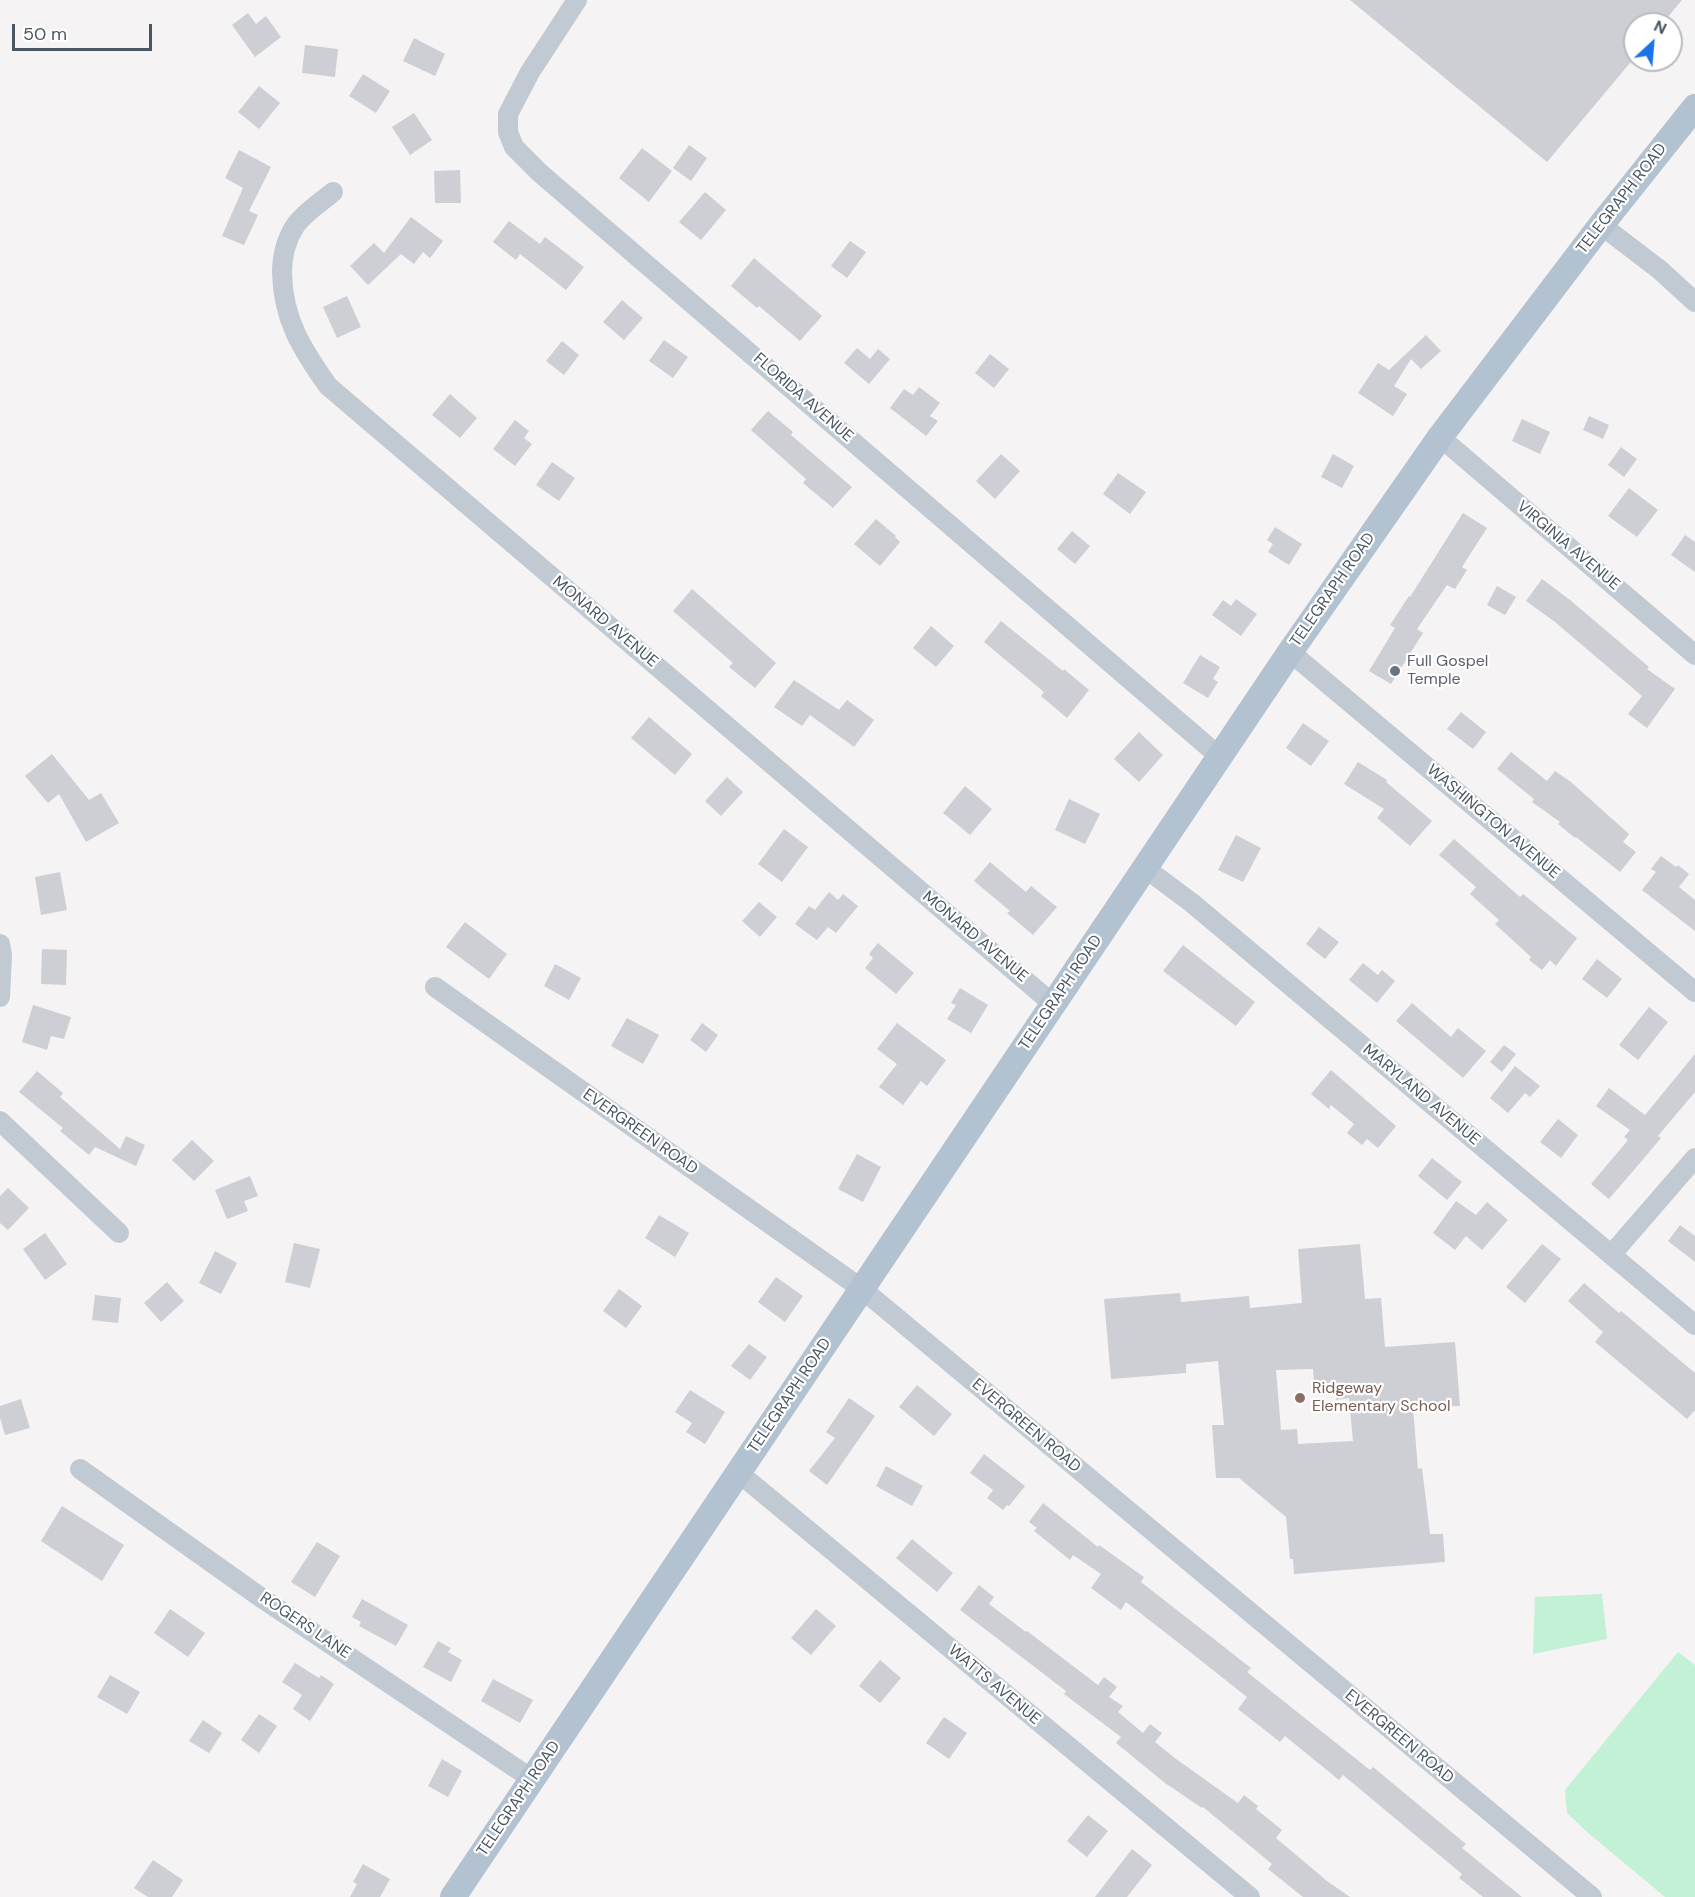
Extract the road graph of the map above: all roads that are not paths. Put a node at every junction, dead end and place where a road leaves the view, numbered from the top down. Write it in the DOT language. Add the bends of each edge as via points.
graph roads {
  1 [pos="577,0"];
  2 [pos="1695,107"];
  3 [pos="333,192"];
  4 [pos="1601,225"];
  5 [pos="1695,302"];
  6 [pos="1440,437"];
  7 [pos="1290,652"];
  8 [pos="1695,654"];
  9 [pos="1220,757"];
  10 [pos="1145,868"];
  11 [pos="0,944"];
  12 [pos="435,987"];
  13 [pos="1695,992"];
  14 [pos="0,997"];
  15 [pos="1053,1004"];
  16 [pos="0,1121"];
  17 [pos="1695,1158"];
  18 [pos="119,1233"];
  19 [pos="1611,1255"];
  20 [pos="862,1289"];
  21 [pos="1695,1325"];
  22 [pos="80,1469"];
  23 [pos="739,1473"];
  24 [pos="532,1779"];
  25 [pos="453,1897"];
  26 [pos="1250,1897"];
  27 [pos="1592,1897"];
  1 -- 9 [label="street, FLORIDA AVENUE" via="508,114 508,132 514,147"];
  2 -- 4 [label="main road, TELEGRAPH ROAD"];
  3 -- 15 [label="street, MONARD AVENUE" via="297,223 286,242 282,265 282,295 292,328 328,386"];
  4 -- 5 [label="street"];
  4 -- 6 [label="main road, TELEGRAPH ROAD"];
  6 -- 7 [label="main road, TELEGRAPH ROAD"];
  6 -- 8 [label="street, VIRGINIA AVENUE"];
  7 -- 9 [label="main road, TELEGRAPH ROAD"];
  7 -- 13 [label="street, WASHINGTON AVENUE"];
  9 -- 10 [label="main road, TELEGRAPH ROAD"];
  10 -- 15 [label="main road, TELEGRAPH ROAD"];
  10 -- 19 [label="street, MARYLAND AVENUE" via="1192,903"];
  11 -- 14 [label="street"];
  12 -- 20 [label="street, EVERGREEN ROAD"];
  15 -- 20 [label="main road, TELEGRAPH ROAD"];
  16 -- 18 [label="street"];
  17 -- 19 [label="street"];
  19 -- 21 [label="street, MARYLAND AVENUE"];
  20 -- 23 [label="main road, TELEGRAPH ROAD"];
  20 -- 27 [label="street, EVERGREEN ROAD"];
  22 -- 24 [label="street, ROGERS LANE" via="263,1599"];
  23 -- 24 [label="main road, TELEGRAPH ROAD"];
  23 -- 26 [label="street, WATTS AVENUE"];
  24 -- 25 [label="main road, TELEGRAPH ROAD"];
}
